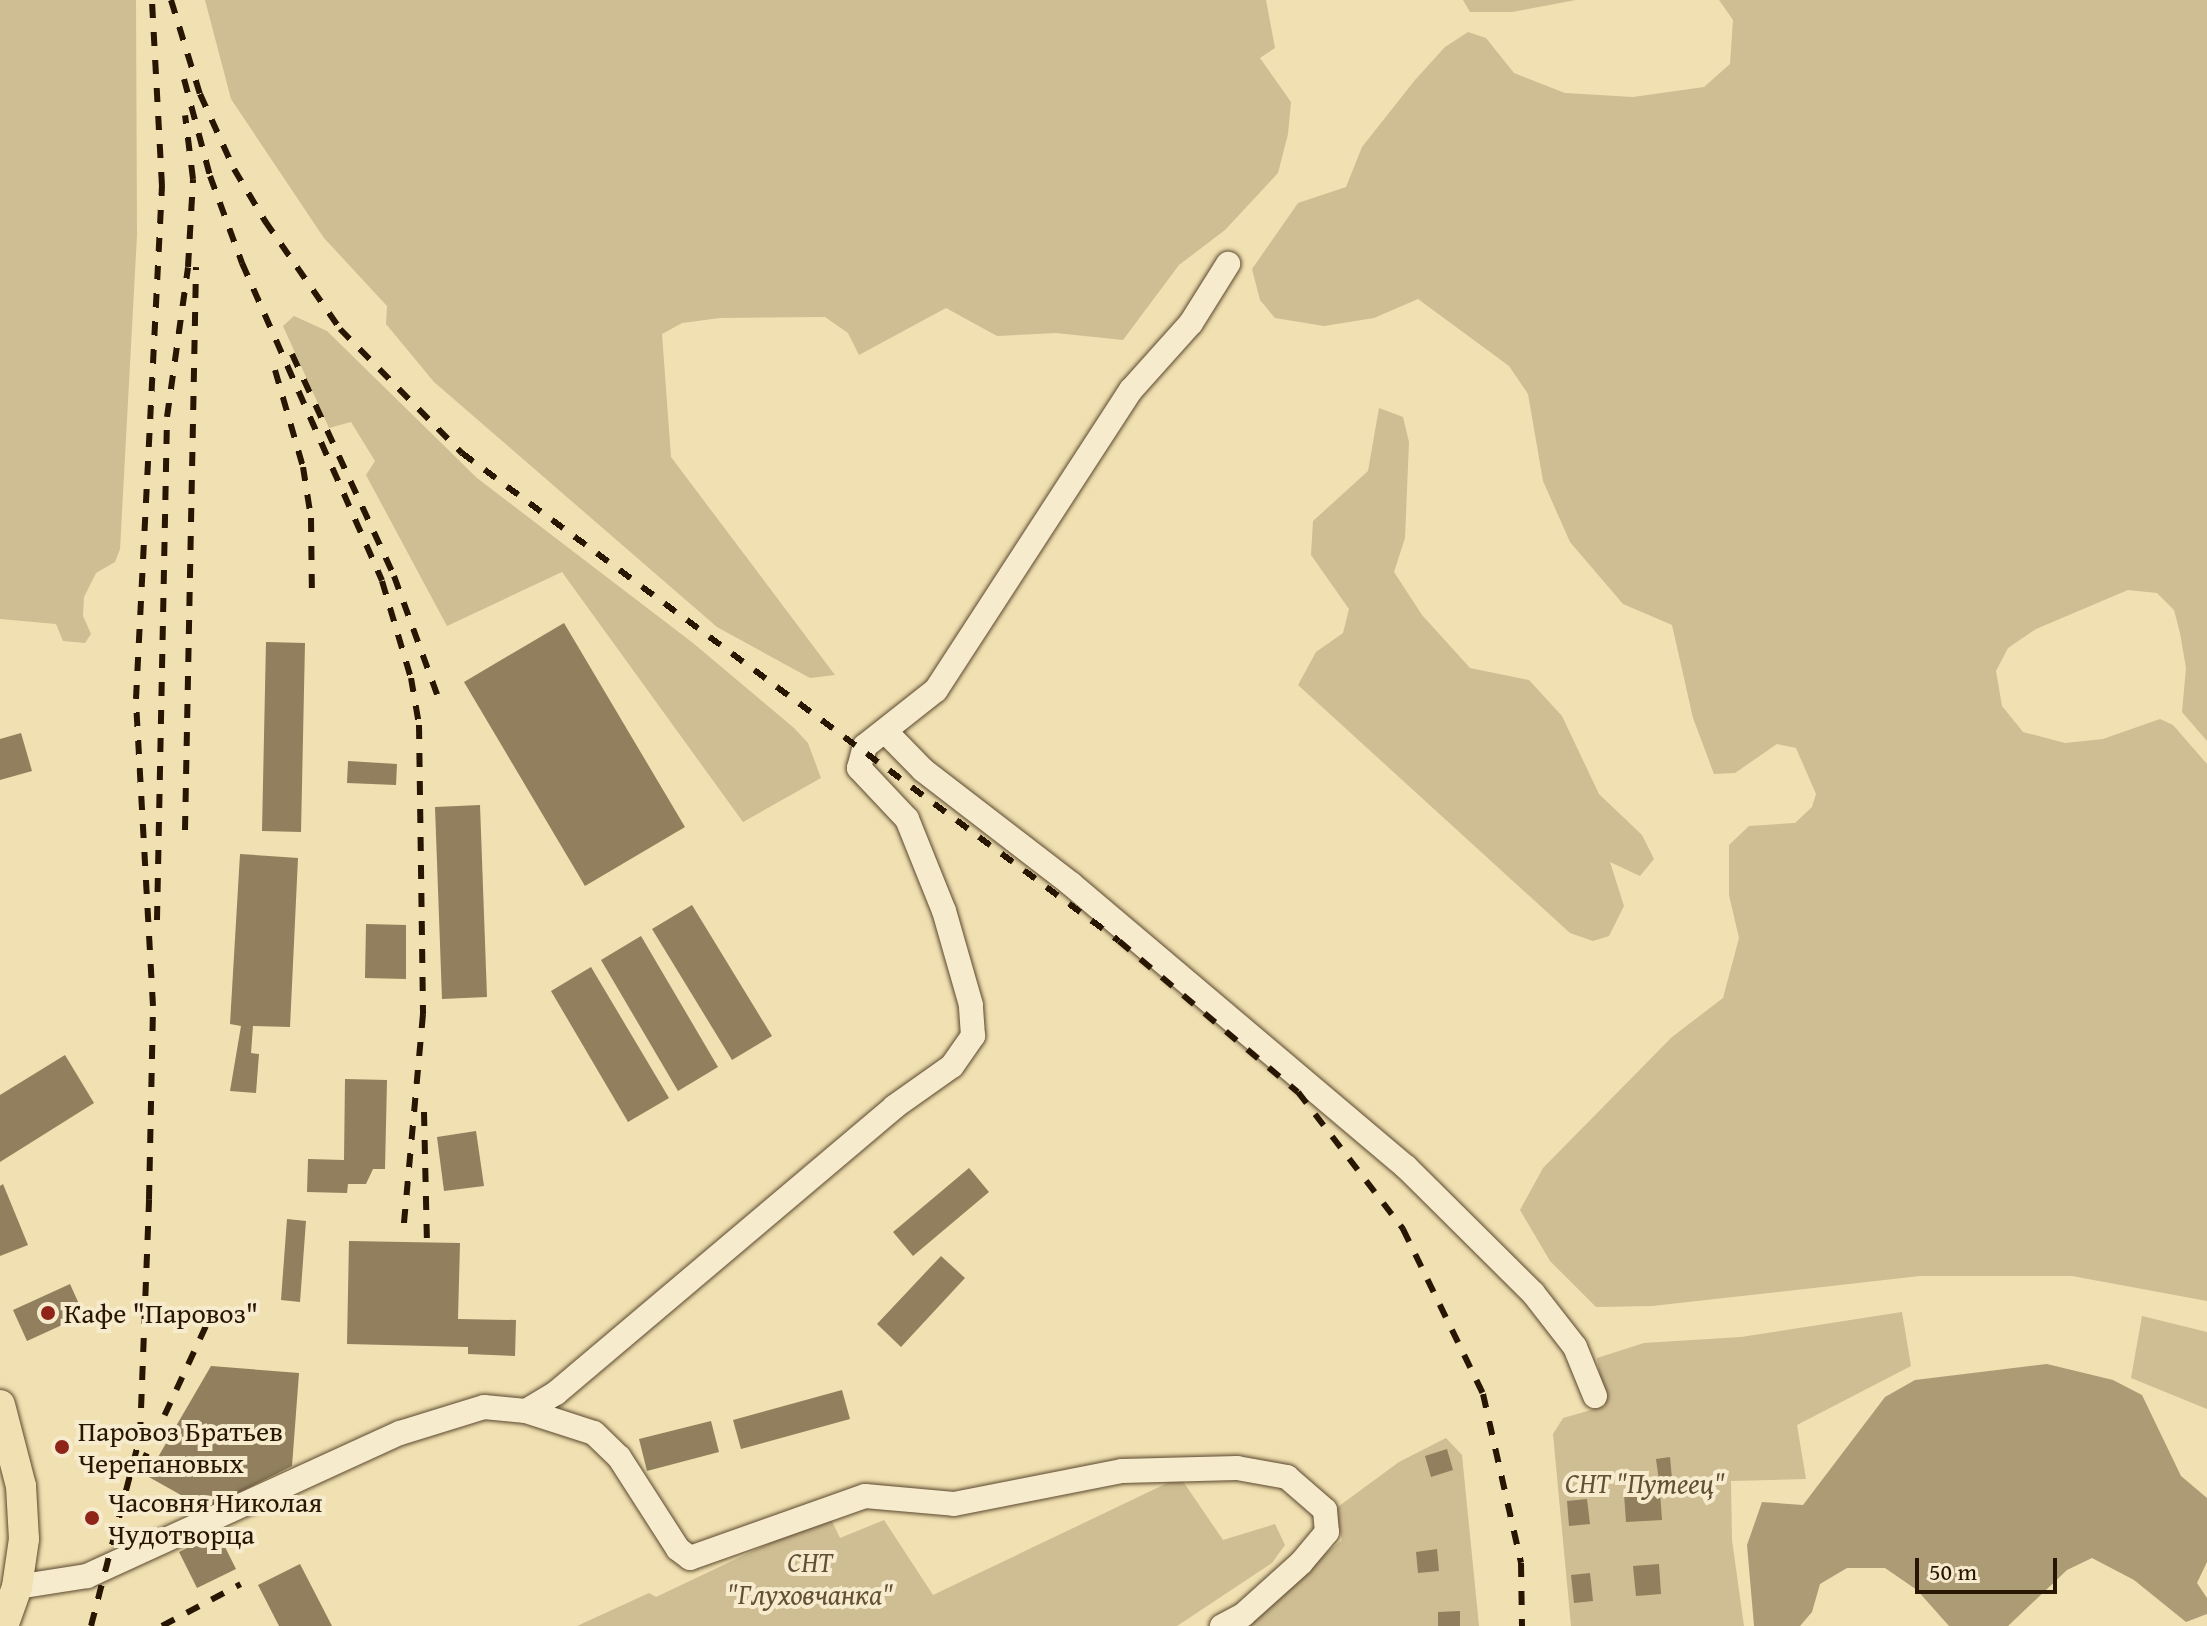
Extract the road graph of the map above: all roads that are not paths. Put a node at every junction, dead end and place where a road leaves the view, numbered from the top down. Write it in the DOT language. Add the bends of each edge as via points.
graph roads {
  1 [pos="1228,264"];
  2 [pos="885,731"];
  3 [pos="1595,1396"];
  4 [pos="0,1405"];
  5 [pos="526,1411"];
  6 [pos="17,1587"];
  7 [pos="3,1626"];
  8 [pos="1222,1626"];
  1 -- 2 [label="street" via="1191,323 1131,390 936,690"];
  2 -- 3 [label="street" via="923,770 1071,884 1406,1167 1533,1293 1575,1347"];
  2 -- 5 [label="street" via="865,746 859,768 907,819 944,911 971,1005 973,1036 952,1066 894,1107 556,1393"];
  4 -- 6 [label="main road" via="21,1486 24,1539"];
  5 -- 6 [label="street" via="484,1407 400,1433 87,1576"];
  5 -- 8 [label="street" via="594,1433 619,1457 678,1549 690,1558 865,1496 954,1504 1122,1471 1237,1468 1287,1477 1325,1510 1327,1532 1243,1615"];
  6 -- 7 [label="main road"];
}
